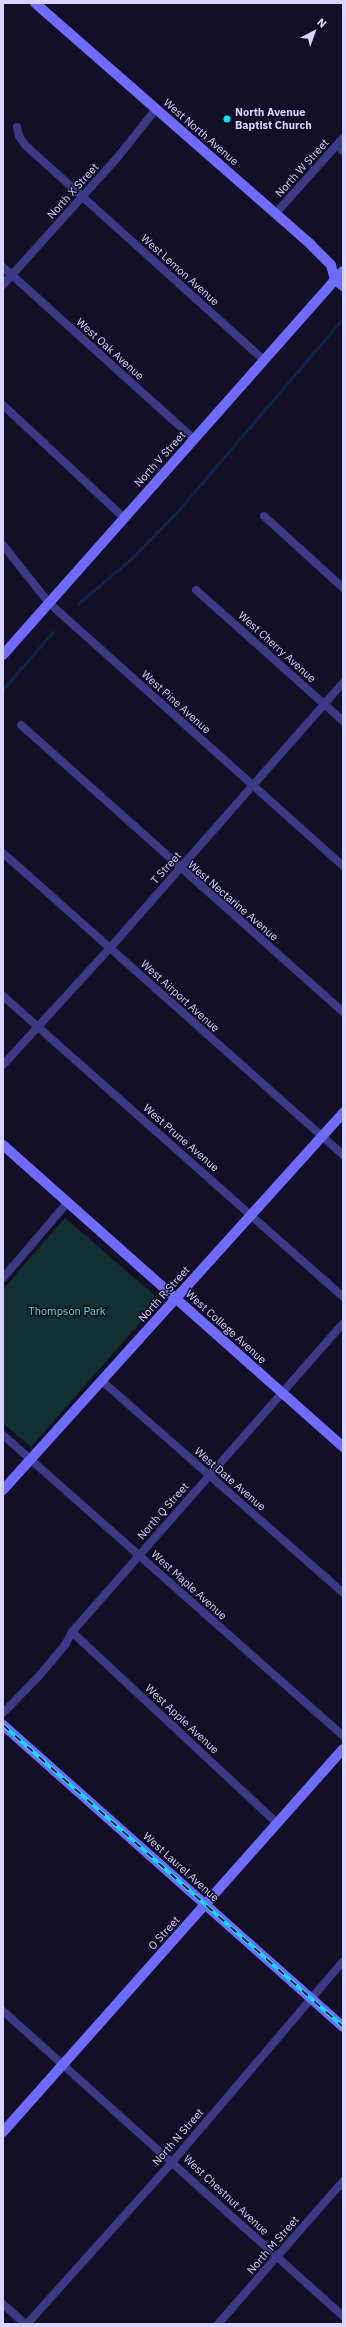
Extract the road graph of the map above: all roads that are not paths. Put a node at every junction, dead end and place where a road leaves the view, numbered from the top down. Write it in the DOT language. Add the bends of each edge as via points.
graph roads {
  1 [pos="35,3"];
  2 [pos="156,109"];
  3 [pos="17,127"];
  4 [pos="343,138"];
  5 [pos="340,148"];
  6 [pos="82,197"];
  7 [pos="276,213"];
  8 [pos="3,267"];
  9 [pos="343,271"];
  10 [pos="12,275"];
  11 [pos="339,283"];
  12 [pos="3,285"];
  13 [pos="264,360"];
  14 [pos="3,405"];
  15 [pos="194,439"];
  16 [pos="264,516"];
  17 [pos="124,518"];
  18 [pos="3,545"];
  19 [pos="343,588"];
  20 [pos="196,590"];
  21 [pos="49,603"];
  22 [pos="3,655"];
  23 [pos="343,683"];
  24 [pos="325,704"];
  25 [pos="343,721"];
  26 [pos="21,725"];
  27 [pos="253,786"];
  28 [pos="3,853"];
  29 [pos="343,866"];
  30 [pos="180,869"];
  31 [pos="110,948"];
  32 [pos="3,996"];
  33 [pos="343,1012"];
  34 [pos="38,1026"];
  35 [pos="3,1065"];
  36 [pos="343,1113"];
  37 [pos="323,1137"];
  38 [pos="3,1145"];
  39 [pos="343,1155"];
  40 [pos="68,1202"];
  41 [pos="253,1216"];
  42 [pos="3,1278"];
  43 [pos="343,1297"];
  44 [pos="175,1298"];
  45 [pos="343,1324"];
  46 [pos="102,1381"];
  47 [pos="281,1393"];
  48 [pos="3,1435"];
  49 [pos="343,1447"];
  50 [pos="30,1459"];
  51 [pos="209,1475"];
  52 [pos="3,1490"];
  53 [pos="139,1555"];
  54 [pos="343,1593"];
  55 [pos="72,1632"];
  56 [pos="3,1713"];
  57 [pos="3,1725"];
  58 [pos="343,1736"];
  59 [pos="343,1749"];
  60 [pos="276,1822"];
  61 [pos="206,1904"];
  62 [pos="343,1961"];
  63 [pos="311,1998"];
  64 [pos="3,2011"];
  65 [pos="343,2027"];
  66 [pos="63,2064"];
  67 [pos="3,2132"];
  68 [pos="173,2161"];
  69 [pos="343,2181"];
  70 [pos="278,2258"];
  71 [pos="3,2304"];
  72 [pos="343,2316"];
  73 [pos="26,2324"];
  74 [pos="218,2324"];
  1 -- 2 [label="street, West North Avenue"];
  2 -- 6 [label="street, North X Street"];
  2 -- 7 [label="street, West North Avenue"];
  3 -- 6 [label="street, West Lemon Avenue" via="25,145"];
  4 -- 5 [label="street, North W Street"];
  5 -- 7 [label="street, North W Street"];
  6 -- 10 [label="street, North X Street"];
  6 -- 13 [label="street, West Lemon Avenue"];
  7 -- 11 [label="street, West North Avenue" via="331,265"];
  8 -- 10 [label="street, West Oak Avenue"];
  9 -- 11 [label="street, North V Street"];
  10 -- 12 [label="street, North X Street"];
  10 -- 15 [label="street, West Oak Avenue"];
  11 -- 13 [label="street, North V Street"];
  13 -- 15 [label="street, North V Street"];
  14 -- 17 [label="street"];
  15 -- 17 [label="street, North V Street"];
  16 -- 19 [label="street"];
  17 -- 21 [label="street, North V Street"];
  18 -- 21 [label="street, West Pine Avenue"];
  20 -- 24 [label="street, West Cherry Avenue"];
  21 -- 22 [label="street, North V Street"];
  21 -- 27 [label="street, West Pine Avenue"];
  23 -- 24 [label="street, T Street"];
  24 -- 25 [label="street, West Cherry Avenue"];
  24 -- 27 [label="street, T Street"];
  26 -- 30 [label="street, West Nectarine Avenue"];
  27 -- 29 [label="street, West Pine Avenue"];
  27 -- 30 [label="street, T Street"];
  28 -- 31 [label="street, West Airport Avenue"];
  30 -- 31 [label="street, T Street"];
  30 -- 33 [label="street, West Nectarine Avenue"];
  31 -- 34 [label="street, T Street"];
  31 -- 37 [label="street, West Airport Avenue"];
  32 -- 34 [label="street, West Prune Avenue"];
  34 -- 35 [label="street, T Street"];
  34 -- 41 [label="street, West Prune Avenue"];
  36 -- 37 [label="street, North R Street"];
  37 -- 39 [label="street, West Airport Avenue"];
  37 -- 41 [label="street, North R Street"];
  38 -- 40 [label="street, West College Avenue"];
  40 -- 42 [label="street"];
  40 -- 44 [label="street, West College Avenue"];
  41 -- 43 [label="street, West Prune Avenue"];
  41 -- 44 [label="street, North R Street"];
  44 -- 46 [label="street, North R Street"];
  44 -- 47 [label="street, West College Avenue"];
  45 -- 47 [label="street, North Q Street"];
  46 -- 50 [label="street, North R Street"];
  46 -- 51 [label="street, West Date Avenue"];
  47 -- 49 [label="street, West College Avenue"];
  47 -- 51 [label="street, North Q Street"];
  48 -- 50 [label="street, West Maple Avenue"];
  50 -- 52 [label="street, North R Street"];
  50 -- 53 [label="street, West Maple Avenue"];
  51 -- 53 [label="street, North Q Street"];
  51 -- 54 [label="street, West Date Avenue"];
  53 -- 55 [label="street, North Q Street"];
  53 -- 58 [label="street, West Maple Avenue"];
  55 -- 56 [label="street, North Q Street" via="65,1645"];
  55 -- 60 [label="street, West Apple Avenue"];
  57 -- 61 [label="street, West Laurel Avenue"];
  59 -- 60 [label="street, O Street"];
  60 -- 61 [label="street, O Street"];
  61 -- 63 [label="street, West Laurel Avenue"];
  61 -- 66 [label="street, O Street"];
  62 -- 63 [label="street, North N Street"];
  63 -- 65 [label="street, West Laurel Avenue"];
  63 -- 68 [label="street, North N Street"];
  64 -- 66 [label="street, West Chestnut Avenue"];
  66 -- 67 [label="street, O Street"];
  66 -- 68 [label="street, West Chestnut Avenue"];
  68 -- 70 [label="street, West Chestnut Avenue"];
  68 -- 73 [label="street, North N Street"];
  69 -- 70 [label="street, North M Street"];
  70 -- 72 [label="street, West Chestnut Avenue"];
  70 -- 74 [label="street, North M Street"];
  71 -- 73 [label="street"];
}
